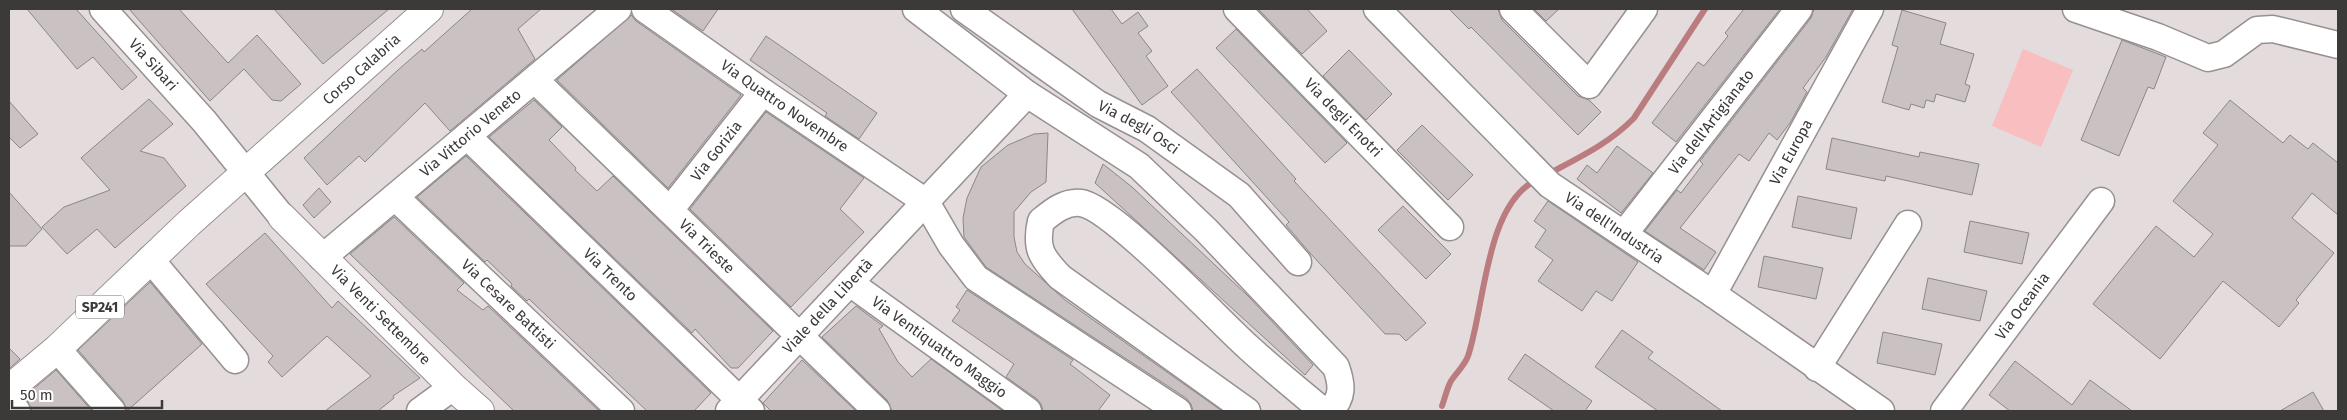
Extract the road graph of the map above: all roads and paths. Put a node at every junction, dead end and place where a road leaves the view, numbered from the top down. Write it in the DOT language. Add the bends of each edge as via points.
graph roads {
  1 [pos="103,9"];
  2 [pos="429,9"];
  3 [pos="618,9"];
  4 [pos="645,9"];
  5 [pos="916,9"];
  6 [pos="964,9"];
  7 [pos="1237,9"];
  8 [pos="1377,9"];
  9 [pos="1513,9"];
  10 [pos="1644,9"];
  11 [pos="1799,9"];
  12 [pos="1870,9"];
  13 [pos="2076,9"];
  14 [pos="2338,45"];
  15 [pos="535,80"];
  16 [pos="763,92"];
  17 [pos="1027,94"];
  18 [pos="468,137"];
  19 [pos="245,172"];
  20 [pos="395,197"];
  21 [pos="2101,201"];
  22 [pos="926,202"];
  23 [pos="670,210"];
  24 [pos="282,217"];
  25 [pos="1908,224"];
  26 [pos="1450,227"];
  27 [pos="1624,234"];
  28 [pos="322,258"];
  29 [pos="150,259"];
  30 [pos="1298,262"];
  31 [pos="850,283"];
  32 [pos="1713,294"];
  33 [pos="211,331"];
  34 [pos="801,336"];
  35 [pos="57,349"];
  36 [pos="1817,368"];
  37 [pos="453,387"];
  38 [pos="9,389"];
  39 [pos="9,401"];
  40 [pos="740,408"];
  41 [pos="17,411"];
  42 [pos="112,411"];
  43 [pos="420,411"];
  44 [pos="480,411"];
  45 [pos="621,411"];
  46 [pos="877,411"];
  47 [pos="1028,411"];
  48 [pos="1178,411"];
  49 [pos="1247,411"];
  50 [pos="1323,411"];
  51 [pos="1329,411"];
  52 [pos="1881,411"];
  53 [pos="1944,411"];
  1 -- 19 [label="street, Via Sibari" via="204,121"];
  2 -- 19 [label="main road, Corso Calabria / SP241"];
  3 -- 15 [label="street, Via Vittorio Veneto"];
  4 -- 16 [label="street, Via Quattro Novembre"];
  5 -- 17 [label="street"];
  6 -- 30 [label="street, Via degli Osci" via="1098,104 1147,129 1239,195"];
  7 -- 26 [label="street, Via degli Enotri"];
  8 -- 27 [label="street, Via dell'Industria" via="1541,177"];
  9 -- 10 [label="street" via="1589,86"];
  11 -- 27 [label="street, Via dell'Artigianato"];
  12 -- 32 [label="street, Via Europa"];
  13 -- 14 [label="street" via="2208,58 2224,54 2257,30 2274,29"];
  15 -- 18 [label="street, Via Vittorio Veneto"];
  15 -- 23 [label="street, Via Trieste"];
  16 -- 22 [label="street, Via Quattro Novembre"];
  16 -- 23 [label="street, Via Gorizia"];
  17 -- 22 [label="street, Viale della Libertà"];
  17 -- 51 [label="street" via="1139,166 1336,366 1341,396"];
  18 -- 20 [label="street, Via Vittorio Veneto"];
  18 -- 40 [label="street, Via Trento"];
  19 -- 24 [label="street, Via Sibari"];
  19 -- 29 [label="main road, SP241"];
  20 -- 28 [label="street, Via Vittorio Veneto"];
  20 -- 45 [label="street, Via Cesare Battisti"];
  21 -- 53 [label="street, Via Oceania"];
  22 -- 31 [label="street, Viale della Libertà"];
  22 -- 48 [label="street" via="951,245 976,278"];
  23 -- 34 [label="street, Via Trieste"];
  24 -- 28 [label="main road, Via Venti Settembre"];
  25 -- 36 [label="street"];
  27 -- 32 [label="street, Via dell'Industria"];
  28 -- 37 [label="main road, Via Venti Settembre"];
  29 -- 33 [label="street" via="235,360"];
  29 -- 35 [label="main road, SP241"];
  31 -- 34 [label="street, Viale della Libertà"];
  31 -- 47 [label="street, Via Ventiquattro Maggio"];
  32 -- 36 [label="street, Via dell'Industria"];
  34 -- 40 [label="street, Viale della Libertà"];
  34 -- 46 [label="street, Via Trieste"];
  35 -- 38 [label="main road, SP241"];
  35 -- 42 [label="street"];
  36 -- 52 [label="street, Via dell'Industria"];
  37 -- 43 [label="street"];
  37 -- 44 [label="main road, Via Venti Settembre"];
  39 -- 41 [label="street"];
  49 -- 50 [label="street" via="1060,277 1040,253 1037,238 1041,221 1066,204 1082,203 1095,209 1132,236 1248,348"];
}
